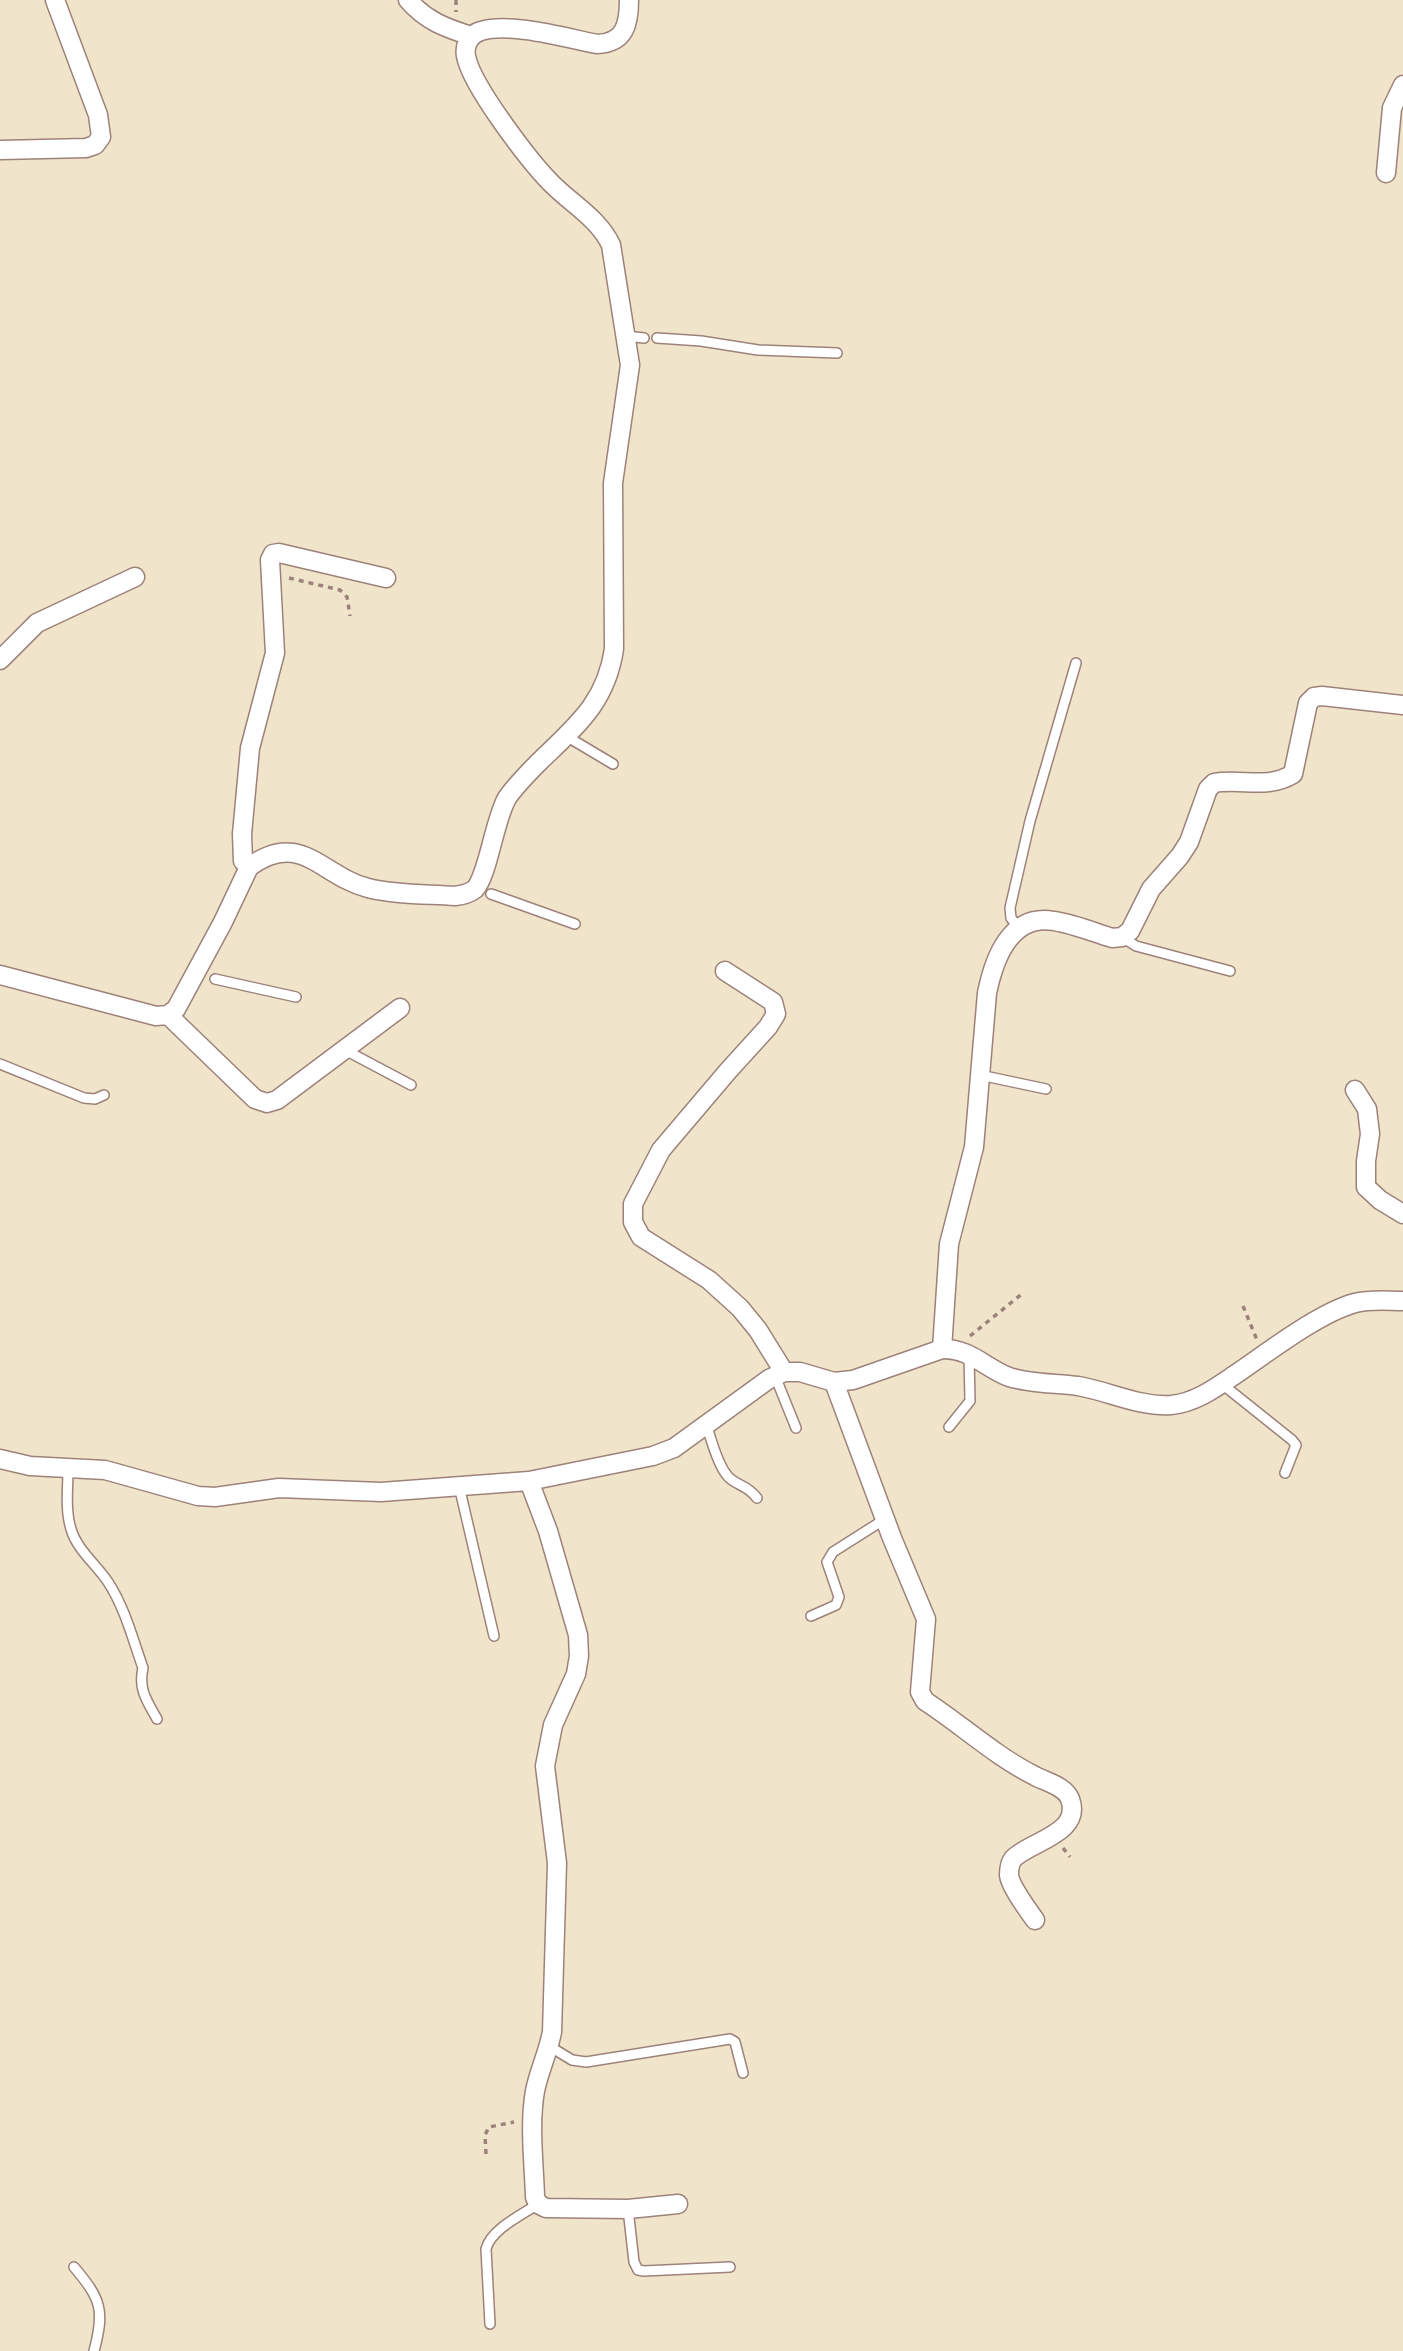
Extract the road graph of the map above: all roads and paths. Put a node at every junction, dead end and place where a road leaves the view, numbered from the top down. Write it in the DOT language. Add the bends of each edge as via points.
graph roads {
  1 [pos="55,0"];
  2 [pos="408,0"];
  3 [pos="629,0"];
  4 [pos="471,36"];
  5 [pos="1403,85"];
  6 [pos="0,149"];
  7 [pos="1386,173"];
  8 [pos="657,338"];
  9 [pos="837,353"];
  10 [pos="271,573"];
  11 [pos="135,577"];
  12 [pos="387,578"];
  13 [pos="350,617"];
  14 [pos="0,660"];
  15 [pos="1076,663"];
  16 [pos="1403,705"];
  17 [pos="565,736"];
  18 [pos="612,764"];
  19 [pos="248,867"];
  20 [pos="483,891"];
  21 [pos="575,925"];
  22 [pos="1018,927"];
  23 [pos="1122,937"];
  24 [pos="725,971"];
  25 [pos="1230,971"];
  26 [pos="215,979"];
  27 [pos="2,980"];
  28 [pos="296,997"];
  29 [pos="400,1009"];
  30 [pos="168,1015"];
  31 [pos="345,1050"];
  32 [pos="0,1064"];
  33 [pos="980,1075"];
  34 [pos="411,1085"];
  35 [pos="1046,1089"];
  36 [pos="1355,1090"];
  37 [pos="104,1094"];
  38 [pos="1403,1214"];
  39 [pos="1023,1293"];
  40 [pos="1403,1301"];
  41 [pos="1243,1306"];
  42 [pos="955,1350"];
  43 [pos="1264,1356"];
  44 [pos="780,1374"];
  45 [pos="834,1382"];
  46 [pos="1222,1384"];
  47 [pos="706,1425"];
  48 [pos="949,1427"];
  49 [pos="796,1428"];
  50 [pos="0,1459"];
  51 [pos="68,1469"];
  52 [pos="1285,1474"];
  53 [pos="529,1481"];
  54 [pos="459,1486"];
  55 [pos="757,1498"];
  56 [pos="885,1519"];
  57 [pos="811,1616"];
  58 [pos="494,1636"];
  59 [pos="157,1719"];
  60 [pos="1035,1920"];
  61 [pos="549,2046"];
  62 [pos="743,2073"];
  63 [pos="533,2118"];
  64 [pos="486,2154"];
  65 [pos="538,2204"];
  66 [pos="678,2204"];
  67 [pos="628,2208"];
  68 [pos="74,2267"];
  69 [pos="730,2267"];
  70 [pos="490,2324"];
  71 [pos="94,2351"];
  1 -- 6 [label="street" via="98,115 101,137 86,148"];
  2 -- 4 [label="street" via="420,15"];
  3 -- 4 [label="street" via="625,27 609,44 511,29"];
  4 -- 17 [label="street" via="466,58 488,102 547,178 606,233 635,337 613,483 614,649 610,673 601,693"];
  5 -- 7 [label="street" via="1392,108"];
  8 -- 9 [label="lane" via="758,350"];
  10 -- 12 [label="street" via="270,560 279,553"];
  10 -- 13 [label="path" via="340,590 347,597"];
  10 -- 19 [label="street" via="275,653 250,748 242,854"];
  11 -- 14 [label="street" via="37,623"];
  15 -- 22 [label="lane" via="1010,908"];
  16 -- 23 [label="street" via="1314,697 1308,704 1293,774 1270,783 1214,783 1185,849 1151,889 1130,931"];
  17 -- 18 [label="lane"];
  17 -- 20 [label="street" via="507,799 480,879"];
  19 -- 20 [label="street" via="282,852 294,852 352,882 379,890 455,895"];
  19 -- 30 [label="street" via="199,975"];
  20 -- 21 [label="lane"];
  22 -- 23 [label="street" via="1053,920"];
  22 -- 33 [label="street" via="1005,942 991,975"];
  23 -- 25 [label="lane" via="1136,946"];
  24 -- 44 [label="street" via="773,1002 776,1014 661,1150 633,1204 632,1222 641,1237 709,1280 740,1308 758,1330"];
  26 -- 28 [label="lane"];
  27 -- 30 [label="street" via="156,1017"];
  29 -- 31 [label="street"];
  30 -- 31 [label="street" via="255,1099 267,1103"];
  31 -- 34 [label="lane"];
  32 -- 37 [label="lane" via="84,1098"];
  33 -- 35 [label="lane"];
  33 -- 42 [label="street" via="974,1147 949,1244"];
  36 -- 38 [label="street" via="1367,1109 1370,1134 1366,1187"];
  39 -- 42 [label="path"];
  40 -- 43 [label="street" via="1354,1303 1314,1322"];
  41 -- 43 [label="path"];
  42 -- 45 [label="street"];
  42 -- 46 [label="street" via="1006,1376 1075,1386 1151,1405 1194,1400"];
  42 -- 48 [label="lane" via="970,1401"];
  43 -- 46 [label="street"];
  44 -- 45 [label="street" via="800,1372"];
  44 -- 47 [label="street"];
  44 -- 49 [label="lane"];
  45 -- 56 [label="street"];
  46 -- 52 [label="lane" via="1292,1440 1296,1446"];
  47 -- 53 [label="street" via="674,1448 653,1456"];
  47 -- 55 [label="lane" via="725,1473 750,1488"];
  50 -- 51 [label="street"];
  51 -- 54 [label="street" via="105,1470 207,1497 279,1488 381,1492"];
  51 -- 59 [label="lane" via="71,1528 116,1597 143,1668 142,1693"];
  53 -- 54 [label="street"];
  53 -- 61 [label="street" via="556,1557 578,1634 579,1656 576,1674 553,1725 545,1766 557,1863"];
  54 -- 58 [label="lane"];
  56 -- 57 [label="lane" via="833,1552 827,1562 839,1597 836,1605"];
  56 -- 60 [label="street" via="926,1619 920,1692 925,1701 1004,1758 1063,1789 1070,1799 1066,1824 1013,1859 1009,1868 1009,1878"];
  61 -- 62 [label="lane" via="572,2060 586,2062 730,2039 735,2042"];
  61 -- 63 [label="street" via="538,2077"];
  63 -- 64 [label="path" via="489,2126"];
  63 -- 65 [label="street"];
  65 -- 67 [label="street" via="546,2208"];
  65 -- 70 [label="lane" via="488,2243"];
  66 -- 67 [label="street"];
  67 -- 69 [label="lane" via="638,2270"];
  68 -- 71 [label="lane" via="93,2290 101,2315"];
}
